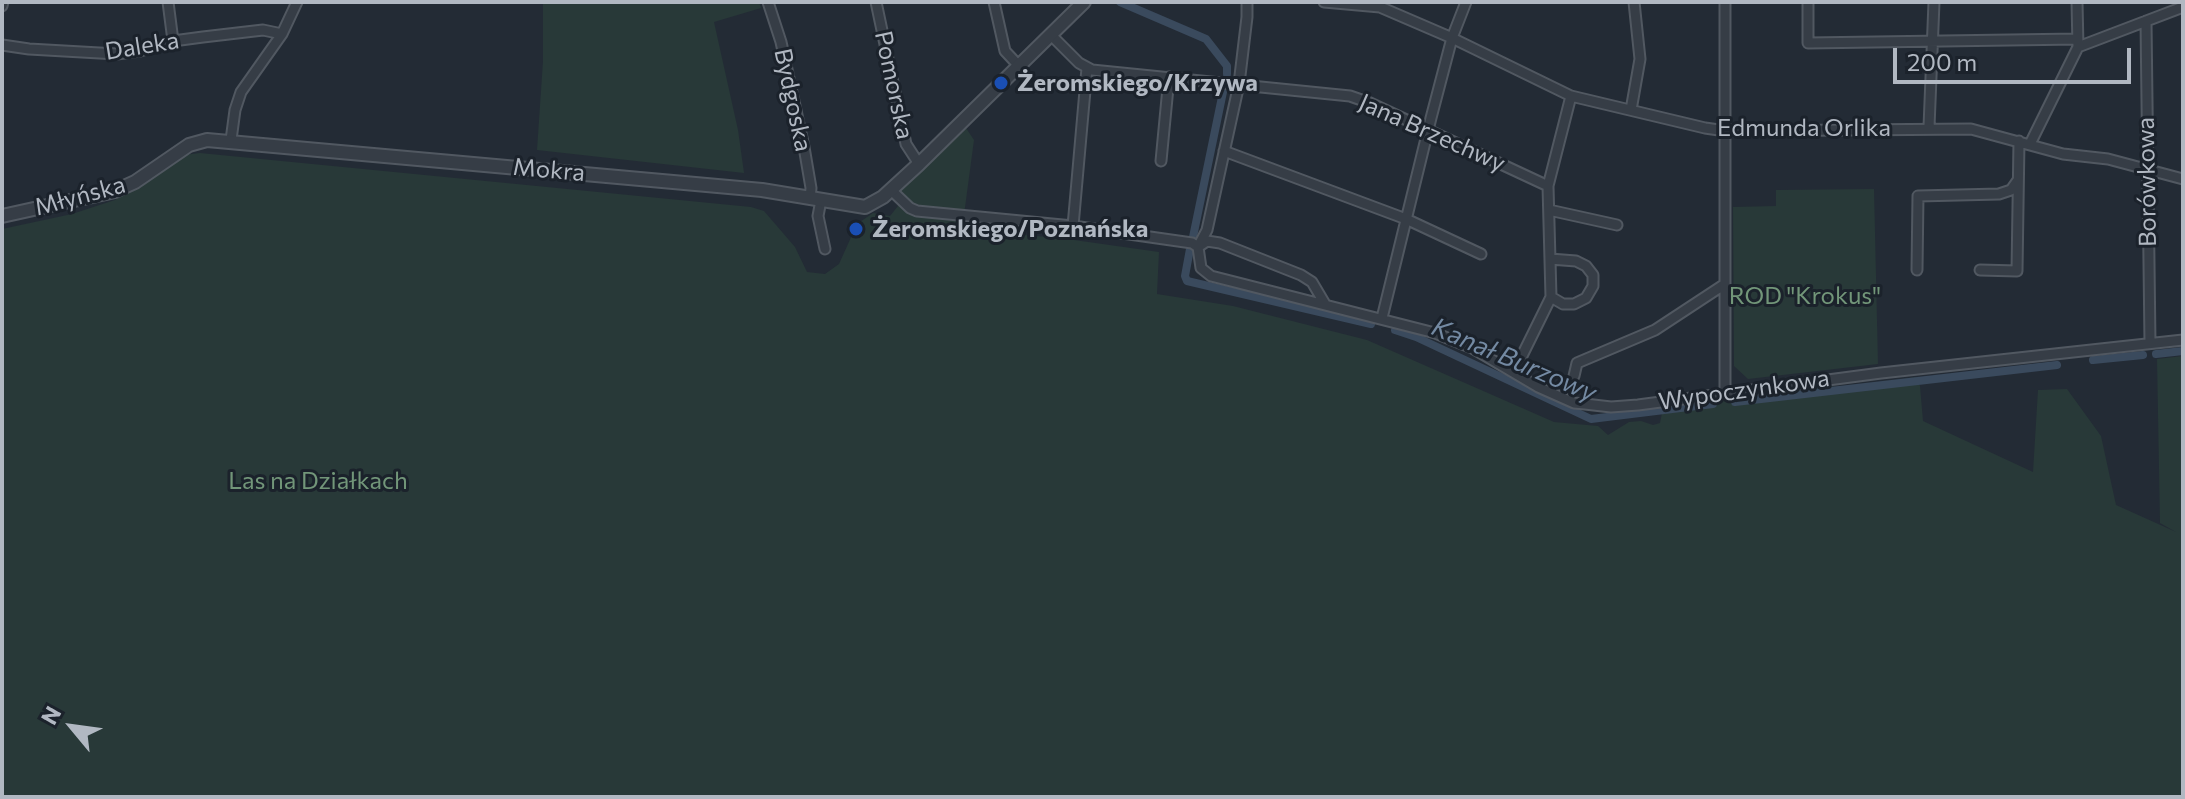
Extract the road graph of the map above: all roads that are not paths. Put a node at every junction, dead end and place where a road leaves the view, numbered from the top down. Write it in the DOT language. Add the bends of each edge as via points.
graph roads {
  1 [pos="168,2"];
  2 [pos="297,2"];
  3 [pos="768,2"];
  4 [pos="876,2"];
  5 [pos="994,2"];
  6 [pos="1084,2"];
  7 [pos="1247,2"];
  8 [pos="1324,2"];
  9 [pos="1466,2"];
  10 [pos="1622,2"];
  11 [pos="1634,2"];
  12 [pos="1725,2"];
  13 [pos="1808,2"];
  14 [pos="1934,2"];
  15 [pos="2077,2"];
  16 [pos="2183,7"];
  17 [pos="2146,21"];
  18 [pos="282,34"];
  19 [pos="1051,35"];
  20 [pos="1452,38"];
  21 [pos="1933,39"];
  22 [pos="173,41"];
  23 [pos="2078,43"];
  24 [pos="2,45"];
  25 [pos="1019,66"];
  26 [pos="1087,68"];
  27 [pos="1169,77"];
  28 [pos="1239,84"];
  29 [pos="1571,96"];
  30 [pos="1631,110"];
  31 [pos="1929,127"];
  32 [pos="1428,130"];
  33 [pos="1726,131"];
  34 [pos="231,140"];
  35 [pos="2019,141"];
  36 [pos="2030,144"];
  37 [pos="1224,151"];
  38 [pos="1161,161"];
  39 [pos="919,164"];
  40 [pos="2146,170"];
  41 [pos="2183,179"];
  42 [pos="2018,180"];
  43 [pos="1548,186"];
  44 [pos="891,190"];
  45 [pos="816,200"];
  46 [pos="1549,210"];
  47 [pos="2,216"];
  48 [pos="1406,219"];
  49 [pos="1617,225"];
  50 [pos="1073,226"];
  51 [pos="1198,247"];
  52 [pos="825,249"];
  53 [pos="1481,254"];
  54 [pos="1550,259"];
  55 [pos="1917,270"];
  56 [pos="1980,270"];
  57 [pos="1725,284"];
  58 [pos="1551,297"];
  59 [pos="1325,304"];
  60 [pos="1382,318"];
  61 [pos="2183,340"];
  62 [pos="2150,343"];
  63 [pos="1514,372"];
  64 [pos="1574,376"];
  65 [pos="1725,392"];
  1 -- 22 [label="street"];
  2 -- 18 [label="street"];
  3 -- 45 [label="street, Bydgoska"];
  4 -- 39 [label="street, Pomorska" via="906,144"];
  5 -- 25 [label="street" via="1005,51"];
  6 -- 19 [label="street"];
  7 -- 28 [label="street"];
  8 -- 20 [label="street, Edmunda Orlika" via="1380,7"];
  9 -- 20 [label="street"];
  10 -- 11 [label="street"];
  11 -- 30 [label="street" via="1640,59"];
  12 -- 33 [label="street"];
  13 -- 21 [label="street" via="1808,43"];
  14 -- 21 [label="street"];
  15 -- 23 [label="street"];
  16 -- 17 [label="street"];
  17 -- 23 [label="street"];
  17 -- 40 [label="street, Borówkowa"];
  18 -- 22 [label="street, Daleka" via="263,30"];
  18 -- 34 [label="street" via="241,92"];
  19 -- 25 [label="street"];
  19 -- 26 [label="street"];
  20 -- 29 [label="street, Edmunda Orlika"];
  20 -- 32 [label="street"];
  21 -- 23 [label="street"];
  21 -- 31 [label="street"];
  22 -- 24 [label="street, Daleka" via="117,54"];
  23 -- 36 [label="street"];
  25 -- 39 [label="street"];
  26 -- 27 [label="street, Jana Brzechwy"];
  26 -- 50 [label="street"];
  27 -- 28 [label="street, Jana Brzechwy"];
  27 -- 38 [label="street"];
  28 -- 32 [label="street, Jana Brzechwy" via="1350,96"];
  28 -- 37 [label="street"];
  29 -- 30 [label="street, Edmunda Orlika"];
  29 -- 43 [label="street"];
  30 -- 33 [label="street, Edmunda Orlika"];
  31 -- 33 [label="street, Edmunda Orlika"];
  31 -- 35 [label="street, Edmunda Orlika" via="1971,129"];
  32 -- 43 [label="street, Jana Brzechwy"];
  32 -- 48 [label="street"];
  33 -- 57 [label="street"];
  34 -- 45 [label="street, Mokra" via="762,190"];
  34 -- 47 [label="street, Młyńska" via="194,142 135,182 105,194"];
  35 -- 36 [label="street, Edmunda Orlika"];
  35 -- 42 [label="street"];
  36 -- 40 [label="street, Edmunda Orlika"];
  37 -- 48 [label="street"];
  37 -- 51 [label="street" via="1207,230"];
  39 -- 44 [label="street"];
  40 -- 41 [label="street, Edmunda Orlika"];
  40 -- 62 [label="street, Borówkowa"];
  42 -- 55 [label="street" via="1999,194 1918,196"];
  42 -- 56 [label="street" via="2017,271"];
  43 -- 46 [label="street"];
  44 -- 45 [label="street, Mokra" via="865,207"];
  44 -- 50 [label="street" via="917,211"];
  45 -- 52 [label="street, Bydgoska"];
  46 -- 49 [label="street"];
  46 -- 54 [label="street"];
  48 -- 53 [label="street"];
  48 -- 60 [label="street"];
  50 -- 51 [label="street"];
  51 -- 59 [label="street" via="1207,241 1220,243 1301,275 1312,282"];
  51 -- 59 [label="street, Wypoczynkowa" via="1201,268 1211,276"];
  54 -- 58 [label="street"];
  54 -- 58 [label="street" via="1576,261 1593,275 1586,298 1563,304"];
  57 -- 64 [label="street" via="1655,330 1577,363"];
  57 -- 65 [label="street"];
  58 -- 63 [label="street"];
  59 -- 60 [label="street, Wypoczynkowa"];
  60 -- 63 [label="street, Wypoczynkowa" via="1446,336"];
  61 -- 62 [label="street, Wypoczynkowa"];
  62 -- 65 [label="street, Wypoczynkowa"];
  63 -- 65 [label="street, Wypoczynkowa" via="1574,403 1623,406"];
}
